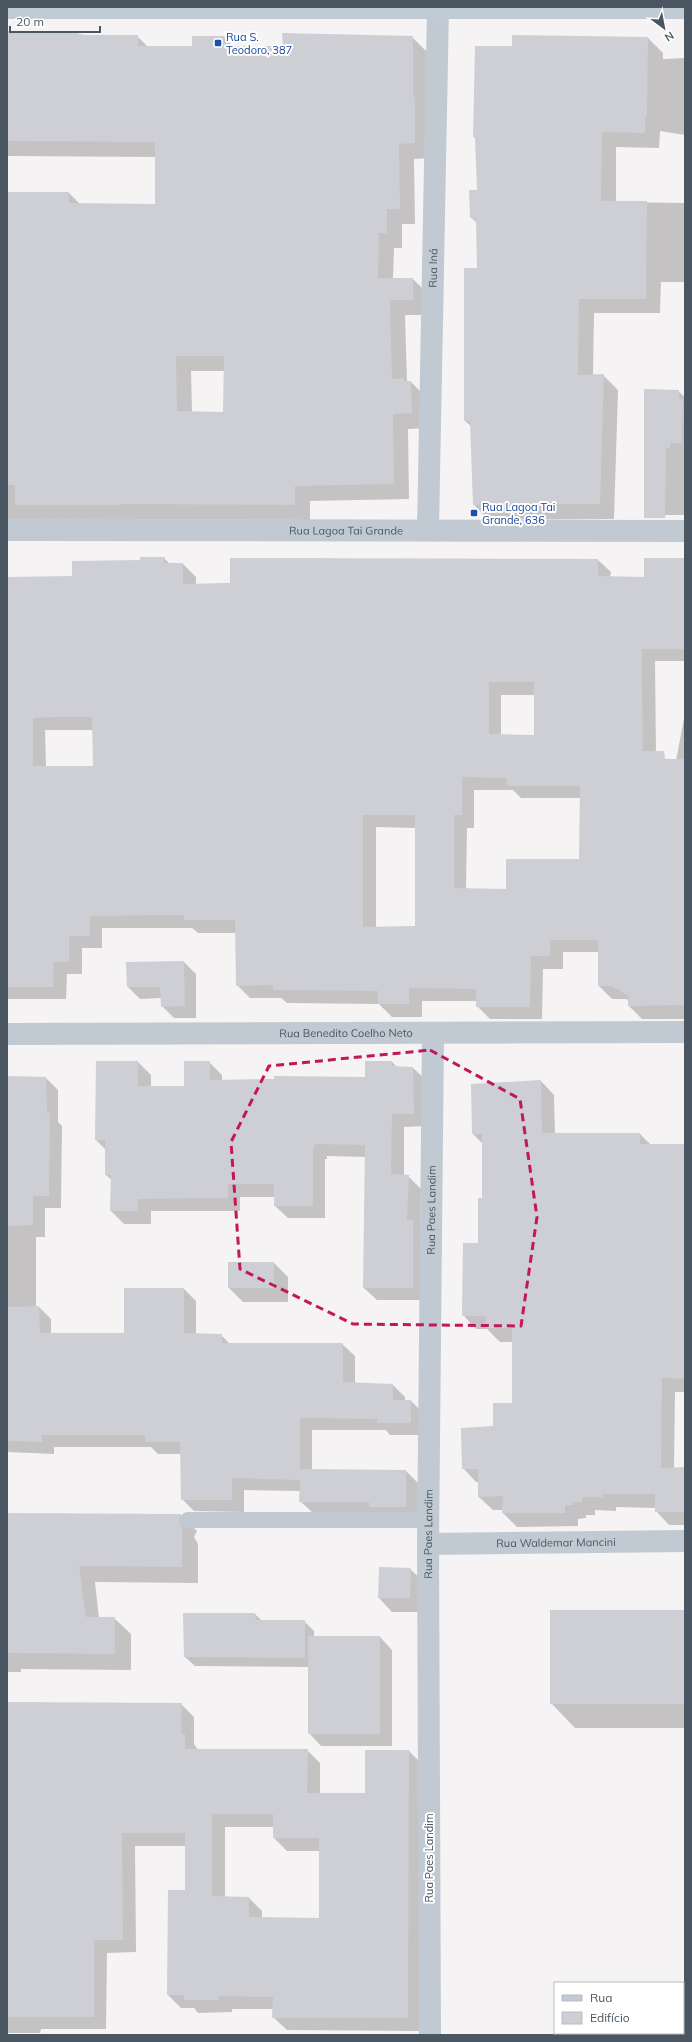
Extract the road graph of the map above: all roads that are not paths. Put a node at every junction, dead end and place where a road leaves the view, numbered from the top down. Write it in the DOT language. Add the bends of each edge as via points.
graph roads {
  1 [pos="73,7"];
  2 [pos="438,7"];
  3 [pos="7,8"];
  4 [pos="685,8"];
  5 [pos="428,529"];
  6 [pos="7,530"];
  7 [pos="685,531"];
  8 [pos="685,1032"];
  9 [pos="433,1033"];
  10 [pos="7,1034"];
  11 [pos="188,1520"];
  12 [pos="428,1520"];
  13 [pos="685,1542"];
  14 [pos="428,1544"];
  15 [pos="430,2035"];
  1 -- 2 [label="main road"];
  1 -- 3 [label="main road"];
  2 -- 4 [label="main road"];
  2 -- 5 [label="street, Rua Iná"];
  5 -- 6 [label="street, Rua Lagoa Tai Grande"];
  5 -- 7 [label="street, Rua Lagoa Tai Grande"];
  8 -- 9 [label="street, Rua Benedito Coelho Neto"];
  9 -- 10 [label="street, Rua Benedito Coelho Neto"];
  9 -- 12 [label="street, Rua Paes Landim"];
  11 -- 12 [label="lane"];
  12 -- 14 [label="street, Rua Paes Landim"];
  13 -- 14 [label="street, Rua Waldemar Mancini"];
  14 -- 15 [label="street, Rua Paes Landim"];
}
